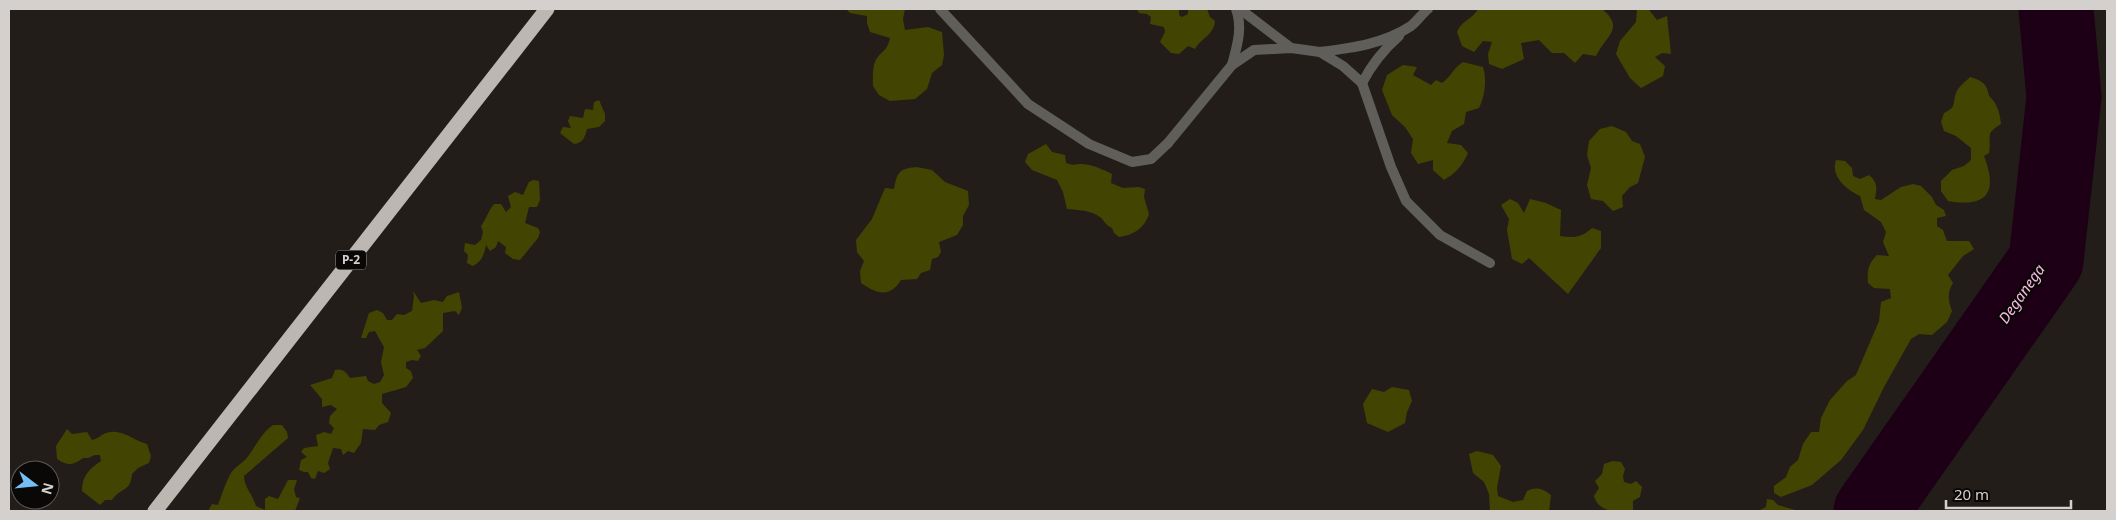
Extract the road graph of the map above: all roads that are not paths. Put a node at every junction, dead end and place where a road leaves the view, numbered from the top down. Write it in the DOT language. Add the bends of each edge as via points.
graph roads {
  1 [pos="546,9"];
  2 [pos="940,9"];
  3 [pos="1238,9"];
  4 [pos="1428,9"];
  5 [pos="1411,25"];
  6 [pos="1291,48"];
  7 [pos="1320,52"];
  8 [pos="1232,65"];
  9 [pos="1362,83"];
  10 [pos="1490,263"];
  11 [pos="155,511"];
  1 -- 11 [label="highway, P-2"];
  2 -- 8 [label="street" via="1028,104 1089,144 1132,162 1151,159 1168,143"];
  3 -- 6 [label="street"];
  3 -- 8 [label="street" via="1238,42"];
  4 -- 5 [label="street"];
  5 -- 7 [label="street" via="1387,38 1358,47"];
  5 -- 9 [label="street" via="1381,52"];
  6 -- 7 [label="street"];
  6 -- 8 [label="street" via="1254,50"];
  7 -- 9 [label="street"];
  9 -- 10 [label="street" via="1406,201 1440,235"];
}
